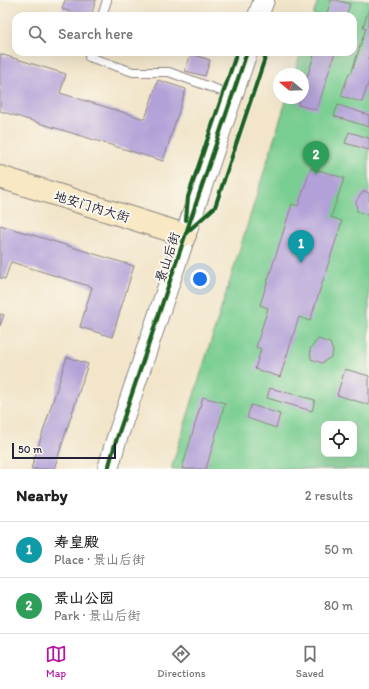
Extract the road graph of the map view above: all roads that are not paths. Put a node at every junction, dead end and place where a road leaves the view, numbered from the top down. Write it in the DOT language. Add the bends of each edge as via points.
graph roads {
  1 [pos="107,0"];
  2 [pos="264,0"];
  3 [pos="103,12"];
  4 [pos="260,12"];
  5 [pos="89,56"];
  6 [pos="246,56"];
  7 [pos="232,95"];
  8 [pos="0,178"];
  9 [pos="185,235"];
  10 [pos="108,469"];
  1 -- 3 [label="lane"];
  2 -- 4 [label="street"];
  5 -- 7 [label="lane" via="134,72 169,72"];
  6 -- 7 [label="street, 景山后街"];
  7 -- 9 [label="street, 景山后街"];
  8 -- 9 [label="main road, 地安门内大街"];
  9 -- 10 [label="street, 景山后街"];
}
